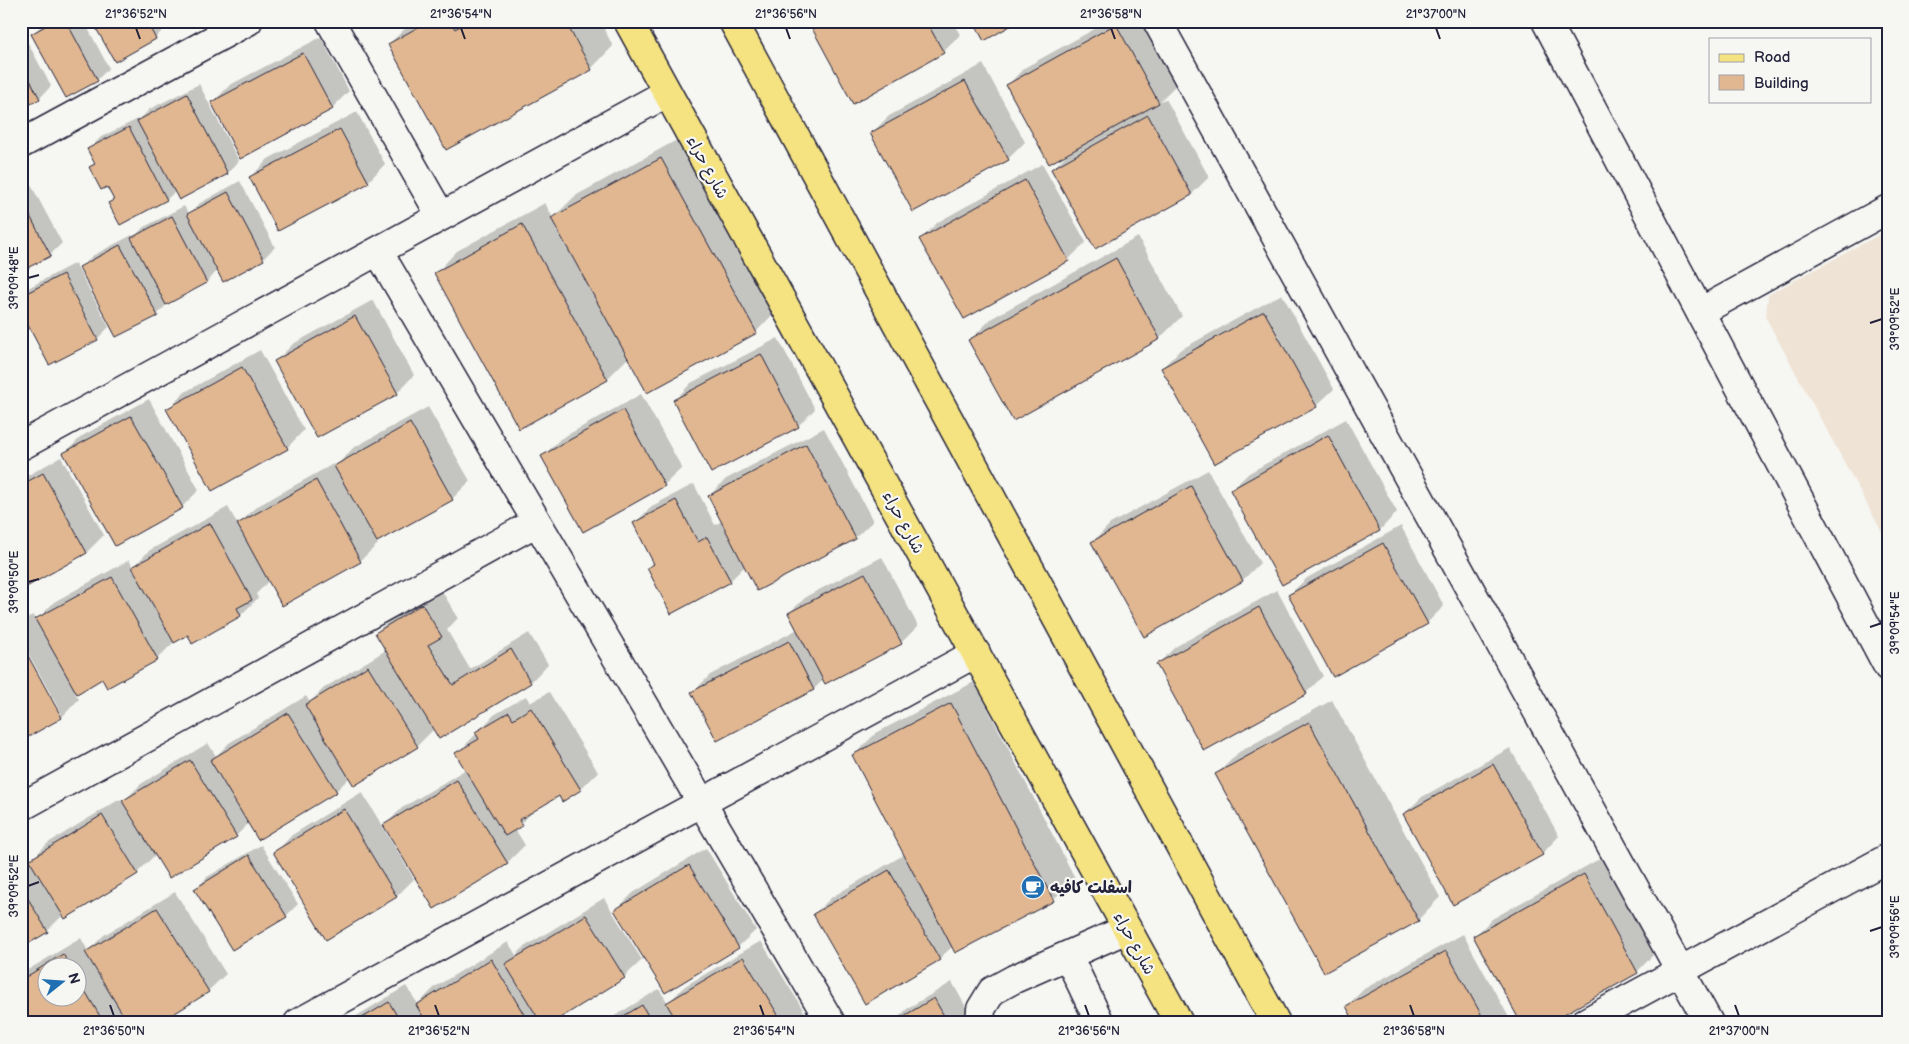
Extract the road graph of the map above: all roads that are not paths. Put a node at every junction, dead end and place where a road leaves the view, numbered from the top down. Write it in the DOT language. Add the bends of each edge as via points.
graph roads {
  1 [pos="248,21"];
  2 [pos="330,21"];
  3 [pos="628,21"];
  4 [pos="733,21"];
  5 [pos="1157,21"];
  6 [pos="1546,21"];
  7 [pos="668,93"];
  8 [pos="21,144"];
  9 [pos="1888,209"];
  10 [pos="441,216"];
  11 [pos="378,251"];
  12 [pos="1700,312"];
  13 [pos="21,446"];
  14 [pos="537,522"];
  15 [pos="976,653"];
  16 [pos="1888,667"];
  17 [pos="702,802"];
  18 [pos="21,807"];
  19 [pos="1888,858"];
  20 [pos="1127,929"];
  21 [pos="1068,956"];
  22 [pos="1681,970"];
  23 [pos="298,1023"];
  24 [pos="832,1023"];
  25 [pos="980,1023"];
  26 [pos="1100,1023"];
  27 [pos="1179,1023"];
  28 [pos="1276,1023"];
  29 [pos="1584,1023"];
  30 [pos="1709,1023"];
  1 -- 8 [label="street"];
  2 -- 10 [label="street"];
  3 -- 7 [label="main road, شارع حراء"];
  4 -- 28 [label="main road"];
  5 -- 22 [label="street"];
  6 -- 12 [label="street"];
  7 -- 10 [label="street"];
  7 -- 15 [label="main road, شارع حراء"];
  9 -- 12 [label="street"];
  10 -- 11 [label="street"];
  11 -- 13 [label="street"];
  11 -- 14 [label="street"];
  12 -- 16 [label="street"];
  14 -- 17 [label="street"];
  14 -- 18 [label="street"];
  15 -- 17 [label="street"];
  15 -- 20 [label="main road, شارع حراء"];
  17 -- 23 [label="street"];
  17 -- 24 [label="street"];
  19 -- 22 [label="street"];
  20 -- 21 [label="street"];
  20 -- 27 [label="main road, شارع حراء"];
  21 -- 25 [label="street" via="992,991 981,1009"];
  21 -- 26 [label="street"];
  22 -- 29 [label="street"];
  22 -- 30 [label="street"];
}
